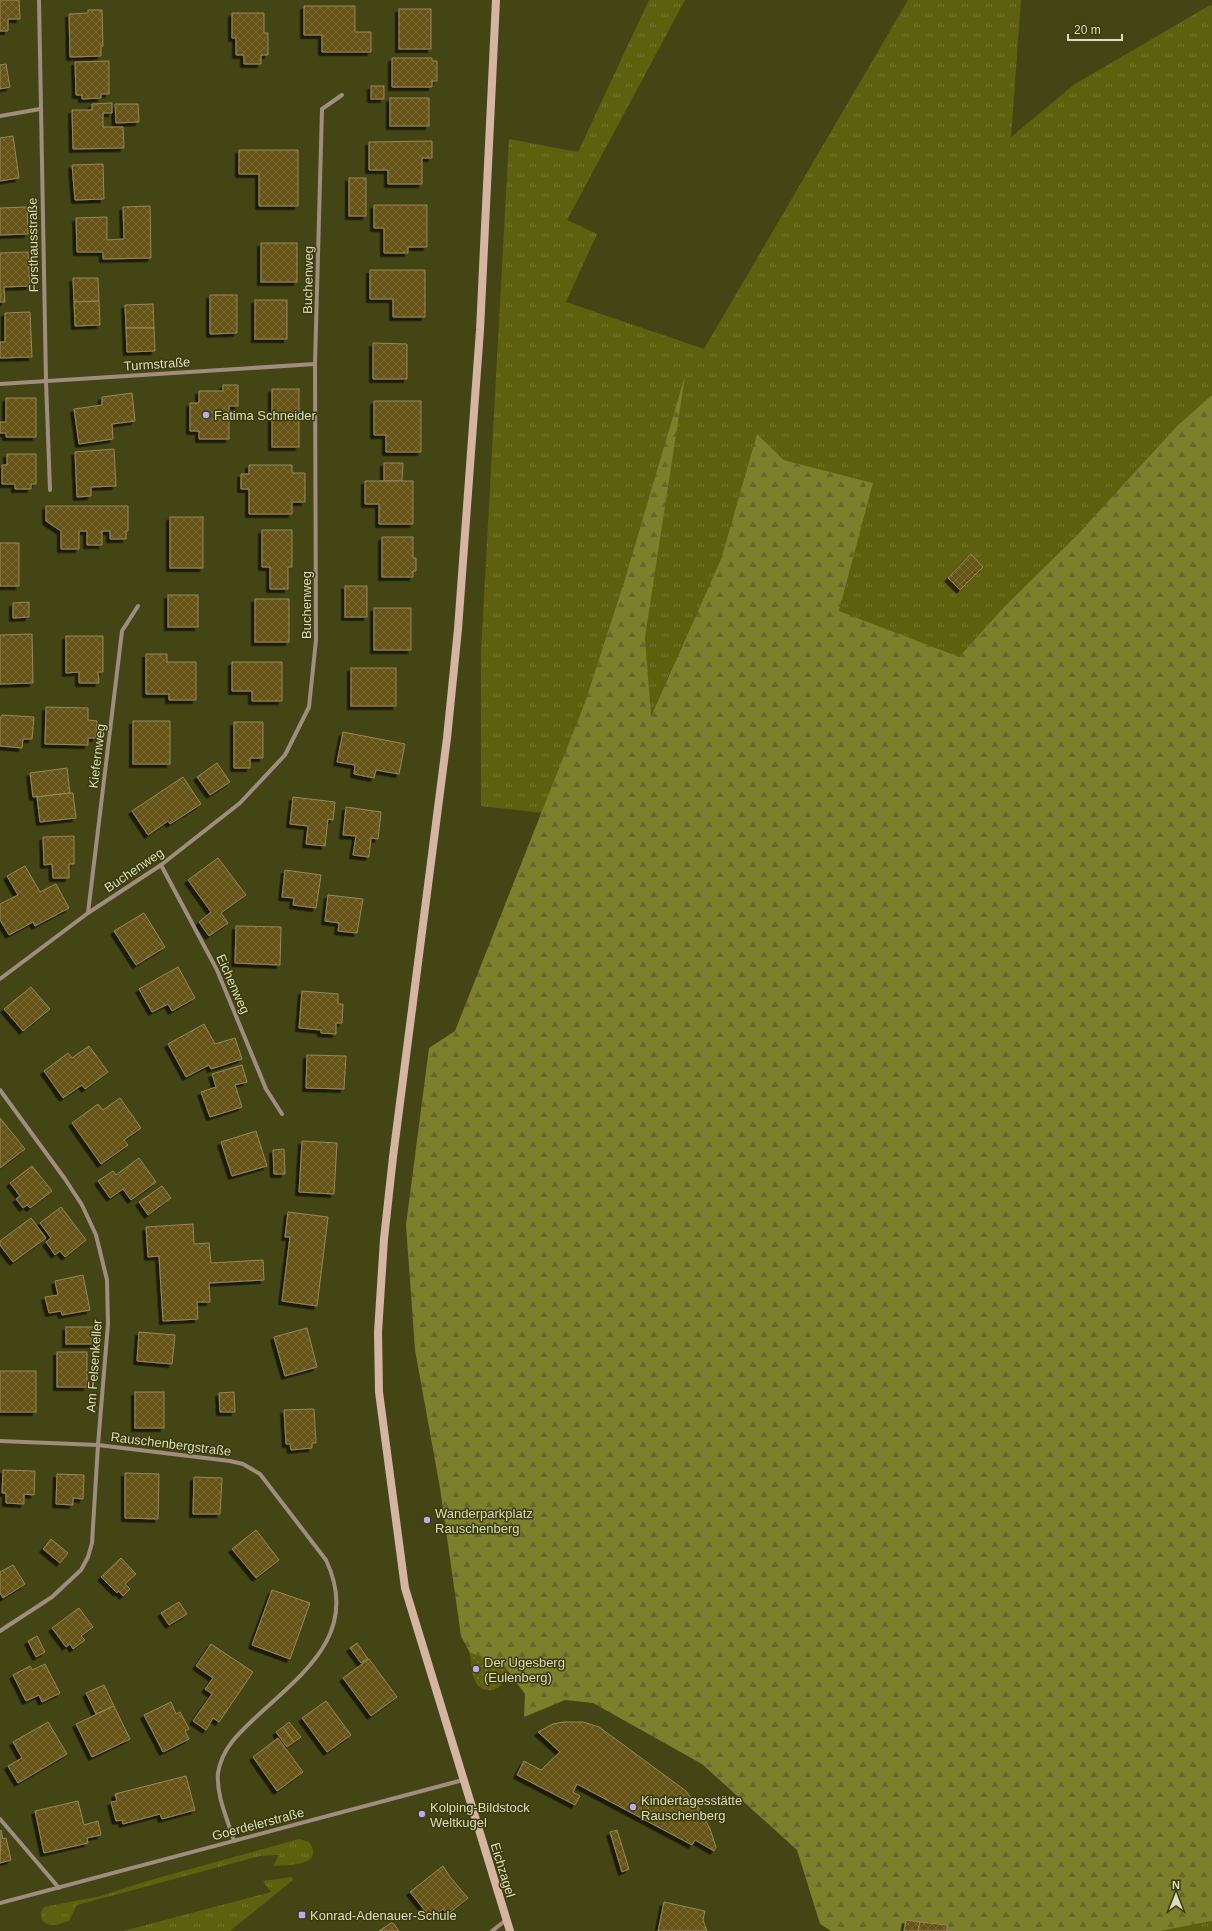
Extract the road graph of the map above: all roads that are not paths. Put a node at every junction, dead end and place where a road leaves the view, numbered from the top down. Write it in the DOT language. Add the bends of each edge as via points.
graph roads {
  1 [pos="38,0"];
  2 [pos="496,0"];
  3 [pos="342,95"];
  4 [pos="40,109"];
  5 [pos="0,116"];
  6 [pos="315,364"];
  7 [pos="46,381"];
  8 [pos="0,384"];
  9 [pos="50,490"];
  10 [pos="138,606"];
  11 [pos="161,865"];
  12 [pos="88,913"];
  13 [pos="0,979"];
  14 [pos="0,1090"];
  15 [pos="282,1114"];
  16 [pos="0,1440"];
  17 [pos="98,1445"];
  18 [pos="0,1631"];
  19 [pos="463,1780"];
  20 [pos="0,1819"];
  21 [pos="234,1841"];
  22 [pos="59,1888"];
  23 [pos="0,1903"];
  24 [pos="507,1920"];
  25 [pos="492,1931"];
  26 [pos="510,1931"];
  1 -- 4 [label="street, Forsthausstraße"];
  2 -- 19 [label="main road, Eichzagel" via="480,330 458,629 447,738 393,1156 378,1332 379,1392 406,1588"];
  3 -- 6 [label="street, Buchenweg" via="322,109"];
  4 -- 5 [label="street"];
  4 -- 7 [label="street, Forsthausstraße"];
  6 -- 7 [label="street, Turmstraße"];
  6 -- 11 [label="street, Buchenweg" via="316,640 309,707 285,755 240,803"];
  7 -- 8 [label="street, Turmstraße"];
  7 -- 9 [label="street, Forsthausstraße"];
  10 -- 12 [label="street, Kiefernweg" via="122,631"];
  11 -- 12 [label="street, Buchenweg"];
  11 -- 15 [label="street, Eichenweg" via="217,970 266,1089"];
  12 -- 13 [label="street, Buchenweg"];
  14 -- 17 [label="street, Am Felsenkeller" via="65,1180 82,1206 96,1235 107,1280 108,1324"];
  16 -- 17 [label="street, Rauschenbergstraße"];
  17 -- 18 [label="street, Am Felsenkeller" via="92,1543 88,1557 81,1570 52,1597"];
  17 -- 21 [label="street, Rauschenbergstraße" via="243,1464 260,1474 326,1560 334,1576 335,1616 322,1651 305,1671 232,1741 220,1762 219,1789"];
  19 -- 21 [label="street, Goerdelerstraße"];
  19 -- 24 [label="main road, Eichzagel"];
  20 -- 22 [label="street"];
  21 -- 22 [label="street, Goerdelerstraße"];
  22 -- 23 [label="street, Goerdelerstraße"];
  24 -- 25 [label="street"];
  24 -- 26 [label="main road, Eichzagel"];
}
